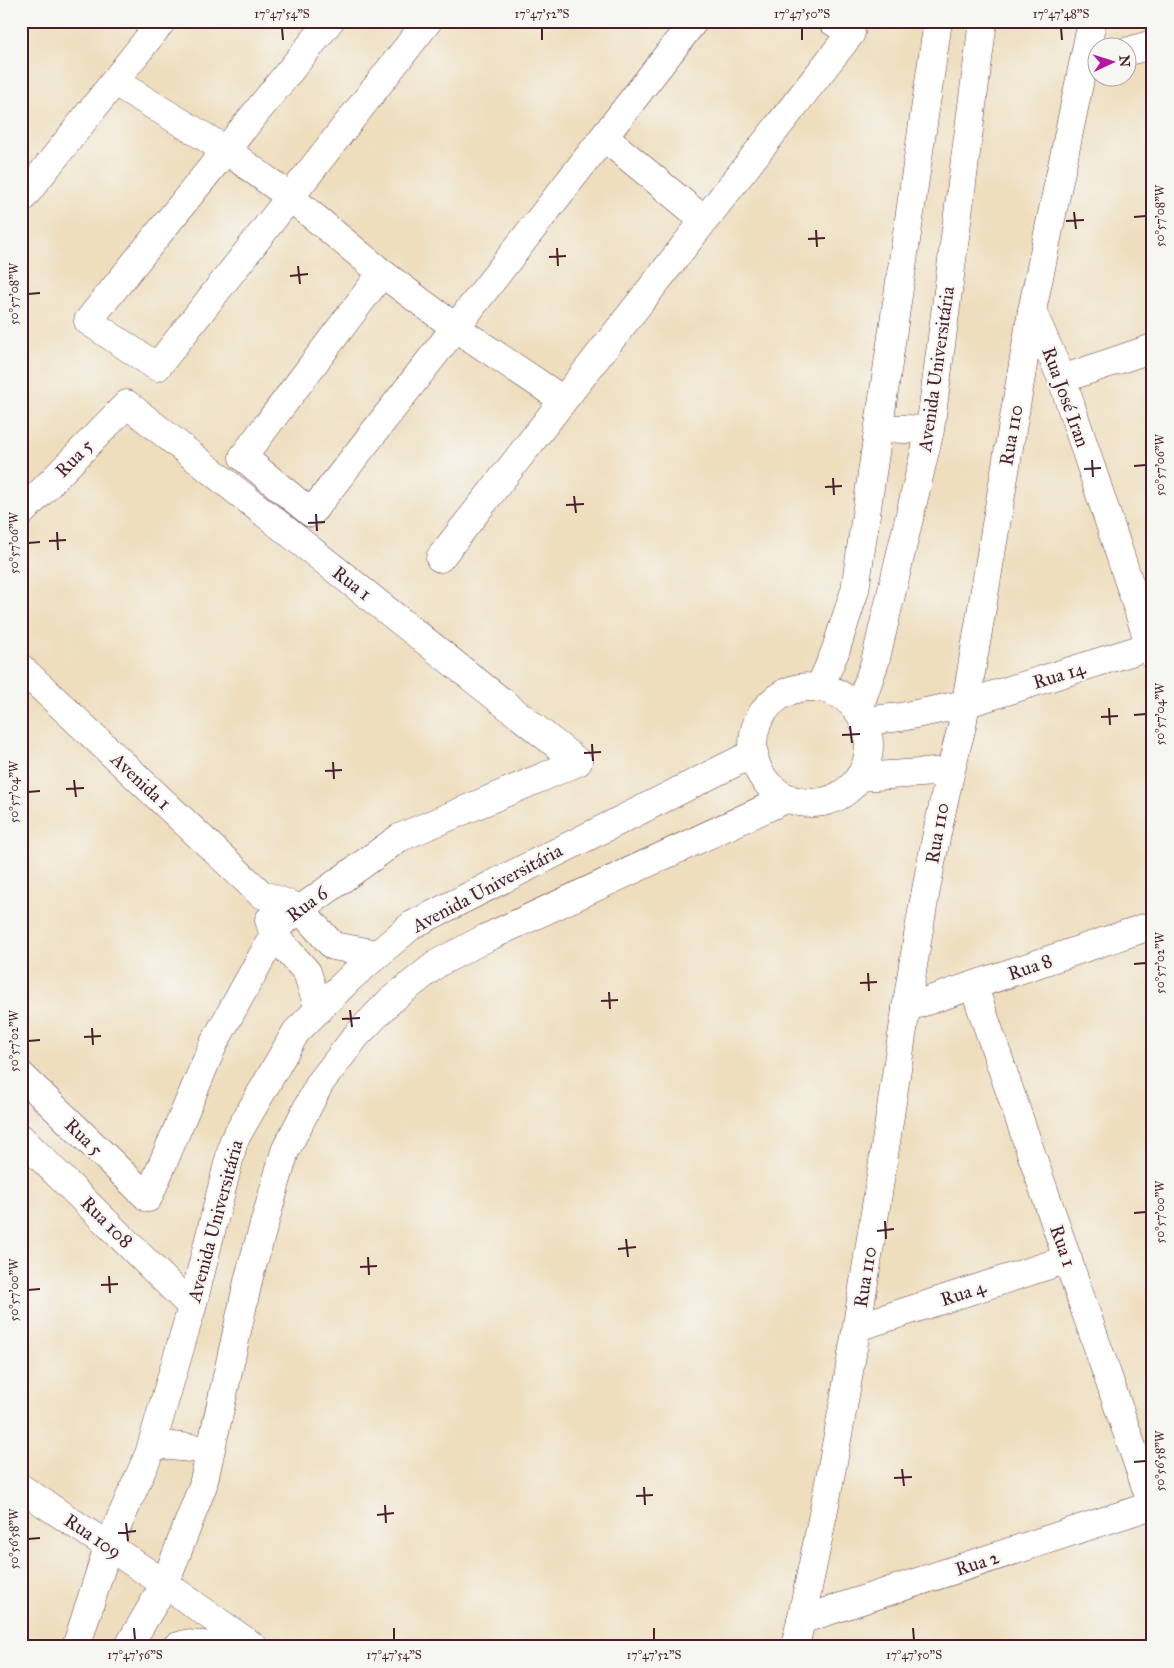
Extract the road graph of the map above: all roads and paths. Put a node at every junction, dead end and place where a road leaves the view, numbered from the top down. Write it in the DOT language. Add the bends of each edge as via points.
graph roads {
  1 [pos="162,21"];
  2 [pos="330,21"];
  3 [pos="428,21"];
  4 [pos="694,21"];
  5 [pos="832,21"];
  6 [pos="938,21"];
  7 [pos="983,21"];
  8 [pos="1092,21"];
  9 [pos="1091,38"];
  10 [pos="1153,44"];
  11 [pos="1136,49"];
  12 [pos="1086,80"];
  13 [pos="115,82"];
  14 [pos="604,137"];
  15 [pos="226,150"];
  16 [pos="290,197"];
  17 [pos="21,200"];
  18 [pos="704,220"];
  19 [pos="382,273"];
  20 [pos="1032,311"];
  21 [pos="456,328"];
  22 [pos="1153,348"];
  23 [pos="1062,379"];
  24 [pos="563,400"];
  25 [pos="127,404"];
  26 [pos="880,428"];
  27 [pos="930,430"];
  28 [pos="21,513"];
  29 [pos="440,558"];
  30 [pos="1152,649"];
  31 [pos="21,668"];
  32 [pos="820,687"];
  33 [pos="965,704"];
  34 [pos="861,716"];
  35 [pos="754,753"];
  36 [pos="578,762"];
  37 [pos="950,770"];
  38 [pos="860,777"];
  39 [pos="788,798"];
  40 [pos="261,894"];
  41 [pos="299,908"];
  42 [pos="1153,925"];
  43 [pos="274,935"];
  44 [pos="378,954"];
  45 [pos="974,987"];
  46 [pos="906,1008"];
  47 [pos="319,1010"];
  48 [pos="21,1075"];
  49 [pos="21,1138"];
  50 [pos="148,1198"];
  51 [pos="1068,1259"];
  52 [pos="192,1307"];
  53 [pos="858,1327"];
  54 [pos="152,1444"];
  55 [pos="210,1450"];
  56 [pos="21,1488"];
  57 [pos="1153,1505"];
  58 [pos="108,1546"];
  59 [pos="165,1584"];
  60 [pos="801,1620"];
  61 [pos="76,1647"];
  62 [pos="128,1647"];
  63 [pos="176,1647"];
  64 [pos="236,1647"];
  65 [pos="254,1647"];
  66 [pos="795,1647"];
  1 -- 13 [label="street"];
  2 -- 15 [label="street"];
  3 -- 16 [label="street"];
  4 -- 14 [label="street"];
  5 -- 18 [label="street" via="851,32"];
  6 -- 26 [label="street"];
  7 -- 27 [label="street, Avenida Universitária"];
  8 -- 9 [label="street, Rua 110"];
  10 -- 11 [label="street"];
  12 -- 20 [label="street, Rua 110"];
  13 -- 15 [label="street"];
  13 -- 17 [label="street"];
  14 -- 18 [label="street"];
  14 -- 21 [label="street"];
  15 -- 16 [label="street"];
  15 -- 16 [label="street" via="88,321 157,367"];
  16 -- 19 [label="street"];
  18 -- 24 [label="street"];
  19 -- 21 [label="street"];
  19 -- 21 [label="street" via="243,457 311,513"];
  20 -- 23 [label="street, Rua José Iran"];
  20 -- 33 [label="street, Rua 110"];
  21 -- 24 [label="street"];
  22 -- 23 [label="street"];
  23 -- 30 [label="street, Rua José Iran"];
  24 -- 29 [label="street"];
  25 -- 28 [label="street, Rua 5"];
  25 -- 36 [label="street, Rua 1"];
  26 -- 27 [label="street"];
  26 -- 32 [label="street" via="855,590 836,652"];
  27 -- 34 [label="street, Avenida Universitária"];
  30 -- 33 [label="street, Rua 14"];
  31 -- 40 [label="street, Avenida 1"];
  32 -- 34 [label="street" via="841,695"];
  32 -- 35 [label="street" via="798,688 779,696 763,711 754,731"];
  33 -- 34 [label="street" via="901,718"];
  33 -- 37 [label="street, Rua 110"];
  34 -- 38 [label="street" via="869,744 867,761"];
  35 -- 39 [label="street" via="760,772 772,787"];
  35 -- 44 [label="street, Avenida Universitária" via="412,925"];
  36 -- 41 [label="street, Rua 6" via="399,838"];
  37 -- 38 [label="street"];
  37 -- 46 [label="street, Rua 110"];
  38 -- 39 [label="street" via="835,798 803,803"];
  39 -- 55 [label="street" via="438,963 390,1001 357,1035 320,1083 285,1151 249,1277"];
  40 -- 41 [label="street, Avenida 1"];
  40 -- 43 [label="street, Avenida 1"];
  41 -- 43 [label="street, Rua 6" via="280,924"];
  41 -- 44 [label="street" via="333,946"];
  42 -- 45 [label="street, Rua 8"];
  43 -- 47 [label="street" via="307,972"];
  43 -- 50 [label="street, Rua 6" via="214,1043"];
  44 -- 47 [label="street, Avenida Universitária"];
  45 -- 46 [label="street, Rua 8"];
  45 -- 51 [label="street, Rua 1"];
  46 -- 53 [label="street, Rua 110"];
  47 -- 52 [label="street, Avenida Universitária" via="296,1032 234,1140"];
  48 -- 50 [label="street, Rua 5"];
  49 -- 52 [label="street, Rua 108"];
  51 -- 53 [label="street, Rua 4"];
  51 -- 57 [label="street, Rua 1"];
  52 -- 54 [label="street, Avenida Universitária"];
  53 -- 60 [label="street, Rua 110"];
  54 -- 55 [label="street"];
  54 -- 58 [label="street, Avenida Universitária"];
  55 -- 59 [label="street" via="203,1485"];
  56 -- 58 [label="street, Rua 109"];
  57 -- 60 [label="street, Rua 2"];
  58 -- 59 [label="street, Rua 109"];
  58 -- 61 [label="street, Avenida Universitária"];
  59 -- 62 [label="street"];
  59 -- 65 [label="street"];
  60 -- 66 [label="street, Rua 110"];
  63 -- 64 [label="street" via="185,1644"];
}
